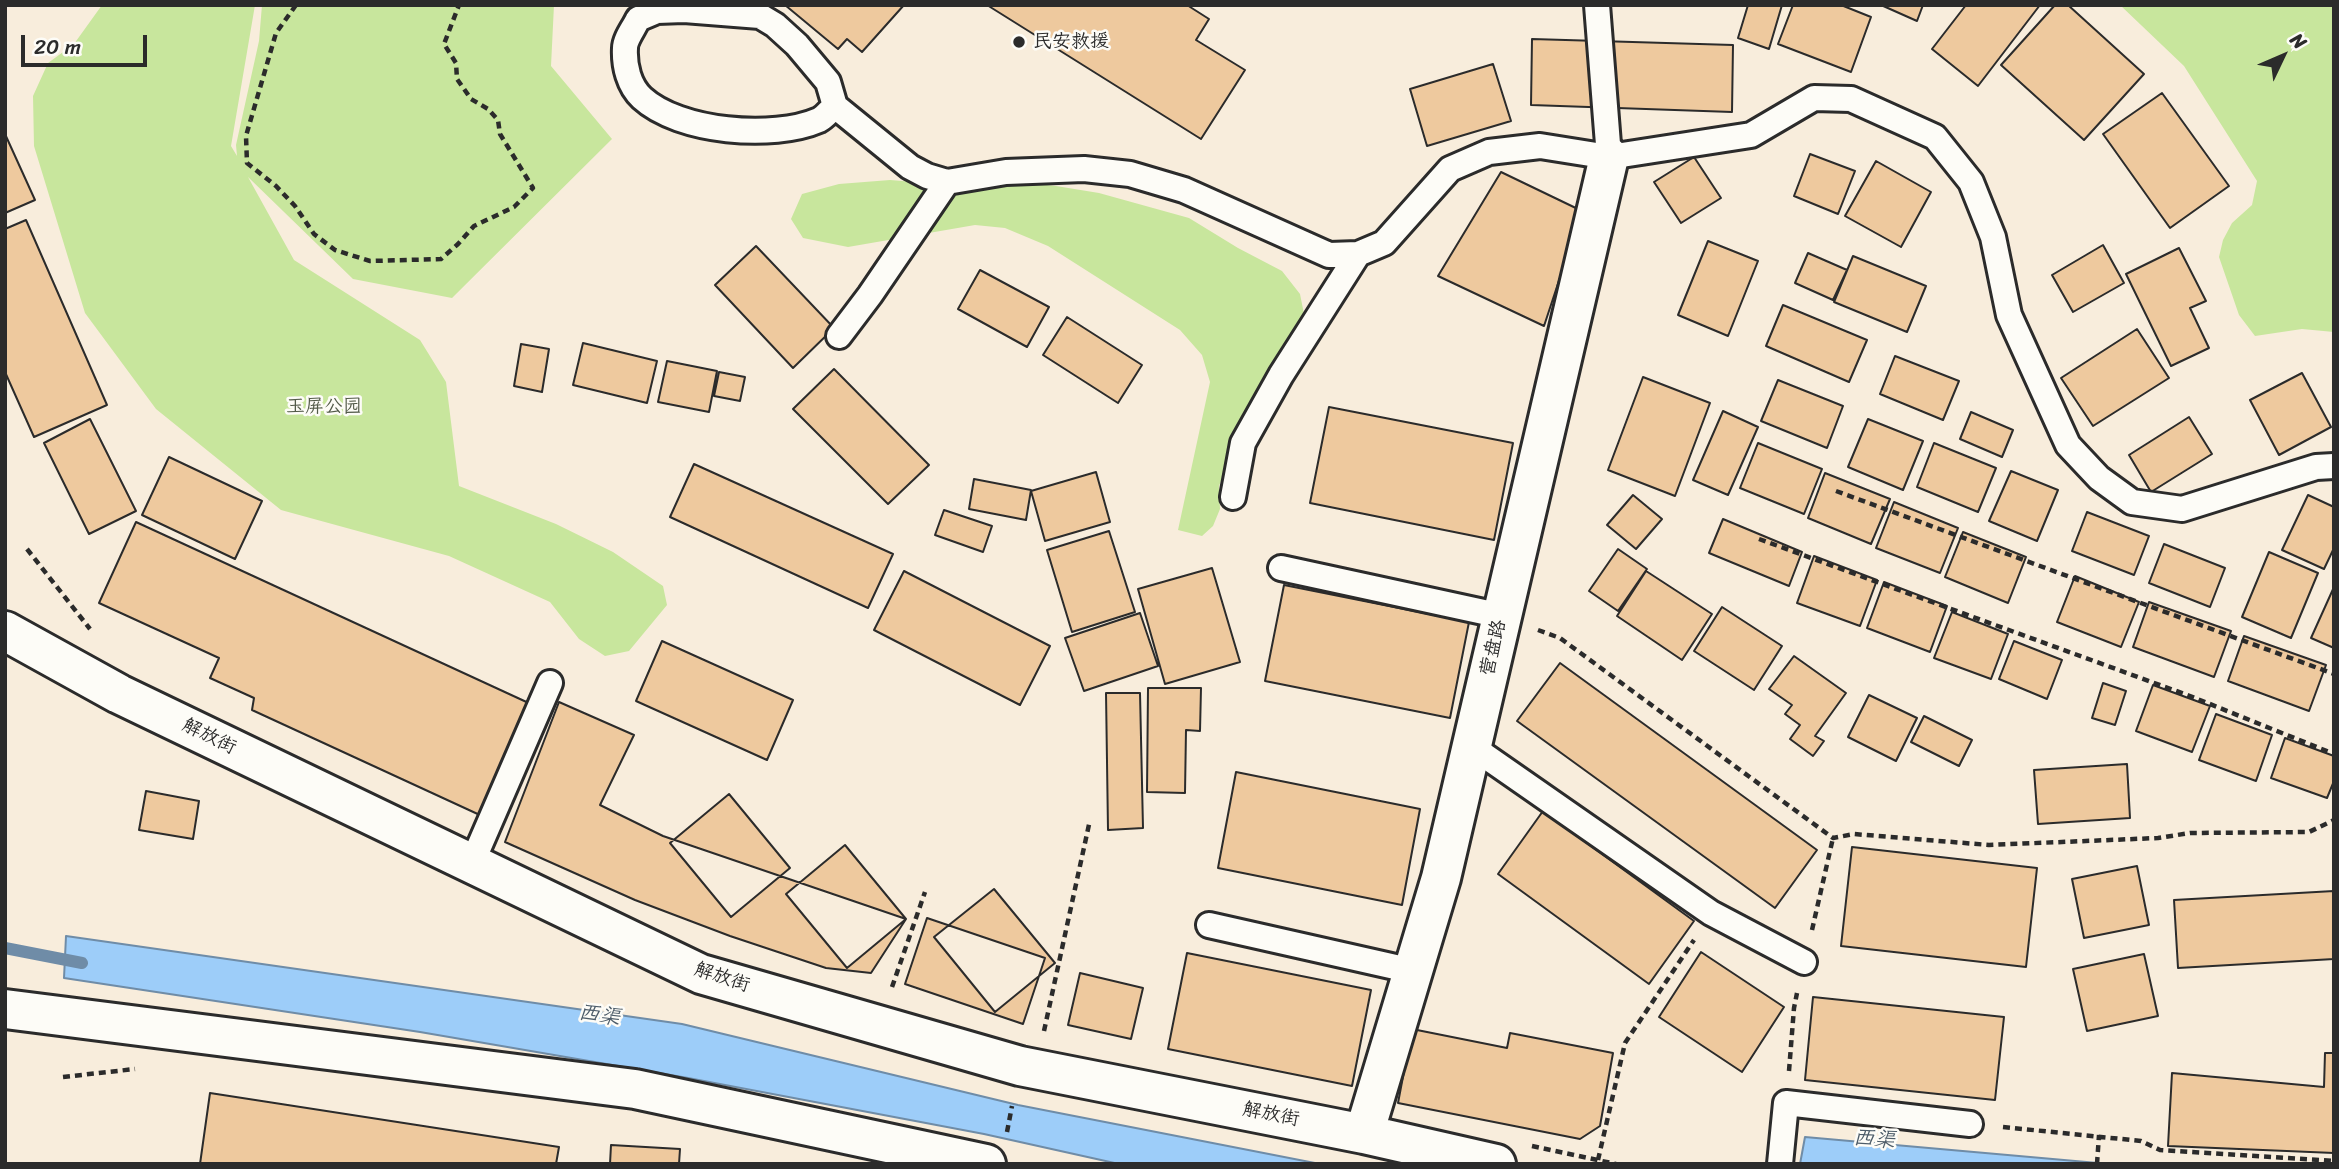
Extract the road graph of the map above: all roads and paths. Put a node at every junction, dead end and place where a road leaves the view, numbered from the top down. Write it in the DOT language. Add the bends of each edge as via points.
graph roads {
  1 [pos="296,5"];
  2 [pos="459,5"];
  3 [pos="1597,5"];
  4 [pos="835,106"];
  5 [pos="1609,157"];
  6 [pos="947,182"];
  7 [pos="1358,254"];
  8 [pos="839,336"];
  9 [pos="2334,466"];
  10 [pos="1836,491"];
  11 [pos="1233,497"];
  12 [pos="1759,539"];
  13 [pos="27,549"];
  14 [pos="1281,569"];
  15 [pos="1502,616"];
  16 [pos="5,631"];
  17 [pos="91,631"];
  18 [pos="2334,674"];
  19 [pos="550,684"];
  20 [pos="1471,746"];
  21 [pos="2334,754"];
  22 [pos="1090,820"];
  23 [pos="2334,820"];
  24 [pos="472,863"];
  25 [pos="925,892"];
  26 [pos="1712,913"];
  27 [pos="1209,925"];
  28 [pos="1804,962"];
  29 [pos="1413,971"];
  30 [pos="888,998"];
  31 [pos="5,1009"];
  32 [pos="1028,1068"];
  33 [pos="1970,1124"];
  34 [pos="1364,1134"];
  35 [pos="2099,1135"];
  36 [pos="996,1152"];
  37 [pos="1508,1154"];
  38 [pos="1598,1160"];
  39 [pos="2334,1161"];
  40 [pos="1616,1164"];
  41 [pos="1780,1164"];
  42 [pos="2097,1164"];
  1 -- 2 [label="path" via="276,33 246,136 247,163 295,206 314,234 335,250 370,261 440,259 474,226 514,207 533,188 500,134 498,120 471,100 457,79 456,63 444,44"];
  3 -- 5 [label="lane"];
  4 -- 4 [label="lane" via="828,82 797,46 760,16 657,11 638,19 625,46 627,76 642,98 678,120 756,131 821,119"];
  4 -- 6 [label="lane" via="910,167"];
  5 -- 7 [label="lane" via="1540,146 1489,152 1450,169 1384,243"];
  5 -- 9 [label="lane" via="1751,135 1814,98 1851,99 1935,137 1971,181 1993,237 2009,315 2068,445 2099,478 2132,502 2182,509 2316,467"];
  5 -- 15 [label="street, 营盘路"];
  6 -- 7 [label="lane" via="1006,172 1130,174 1184,190 1329,255"];
  6 -- 8 [label="lane"];
  7 -- 11 [label="lane" via="1244,443"];
  10 -- 18 [label="path"];
  12 -- 21 [label="path" via="2190,696"];
  13 -- 17 [label="path"];
  14 -- 15 [label="lane"];
  15 -- 20 [label="street, 营盘路"];
  15 -- 23 [label="path" via="1560,638 1833,838 1854,834 1989,845 2190,833 2309,832"];
  16 -- 24 [label="street, 解放街" via="119,694"];
  19 -- 24 [label="lane"];
  20 -- 26 [label="lane"];
  20 -- 29 [label="street, 营盘路" via="1441,878"];
  22 -- 32 [label="path"];
  24 -- 32 [label="street, 解放街" via="701,974"];
  25 -- 30 [label="path"];
  26 -- 28 [label="lane"];
  26 -- 38 [label="path" via="1625,1043"];
  27 -- 29 [label="lane"];
  29 -- 34 [label="street, 营盘路"];
  31 -- 36 [label="street" via="635,1089"];
  32 -- 34 [label="street, 解放街"];
  32 -- 36 [label="path"];
  33 -- 35 [label="path"];
  33 -- 41 [label="lane" via="1786,1103"];
  34 -- 37 [label="street, 解放街"];
  35 -- 39 [label="path" via="2141,1141 2160,1150"];
  35 -- 42 [label="path"];
  37 -- 38 [label="path"];
  38 -- 40 [label="path"];
}
